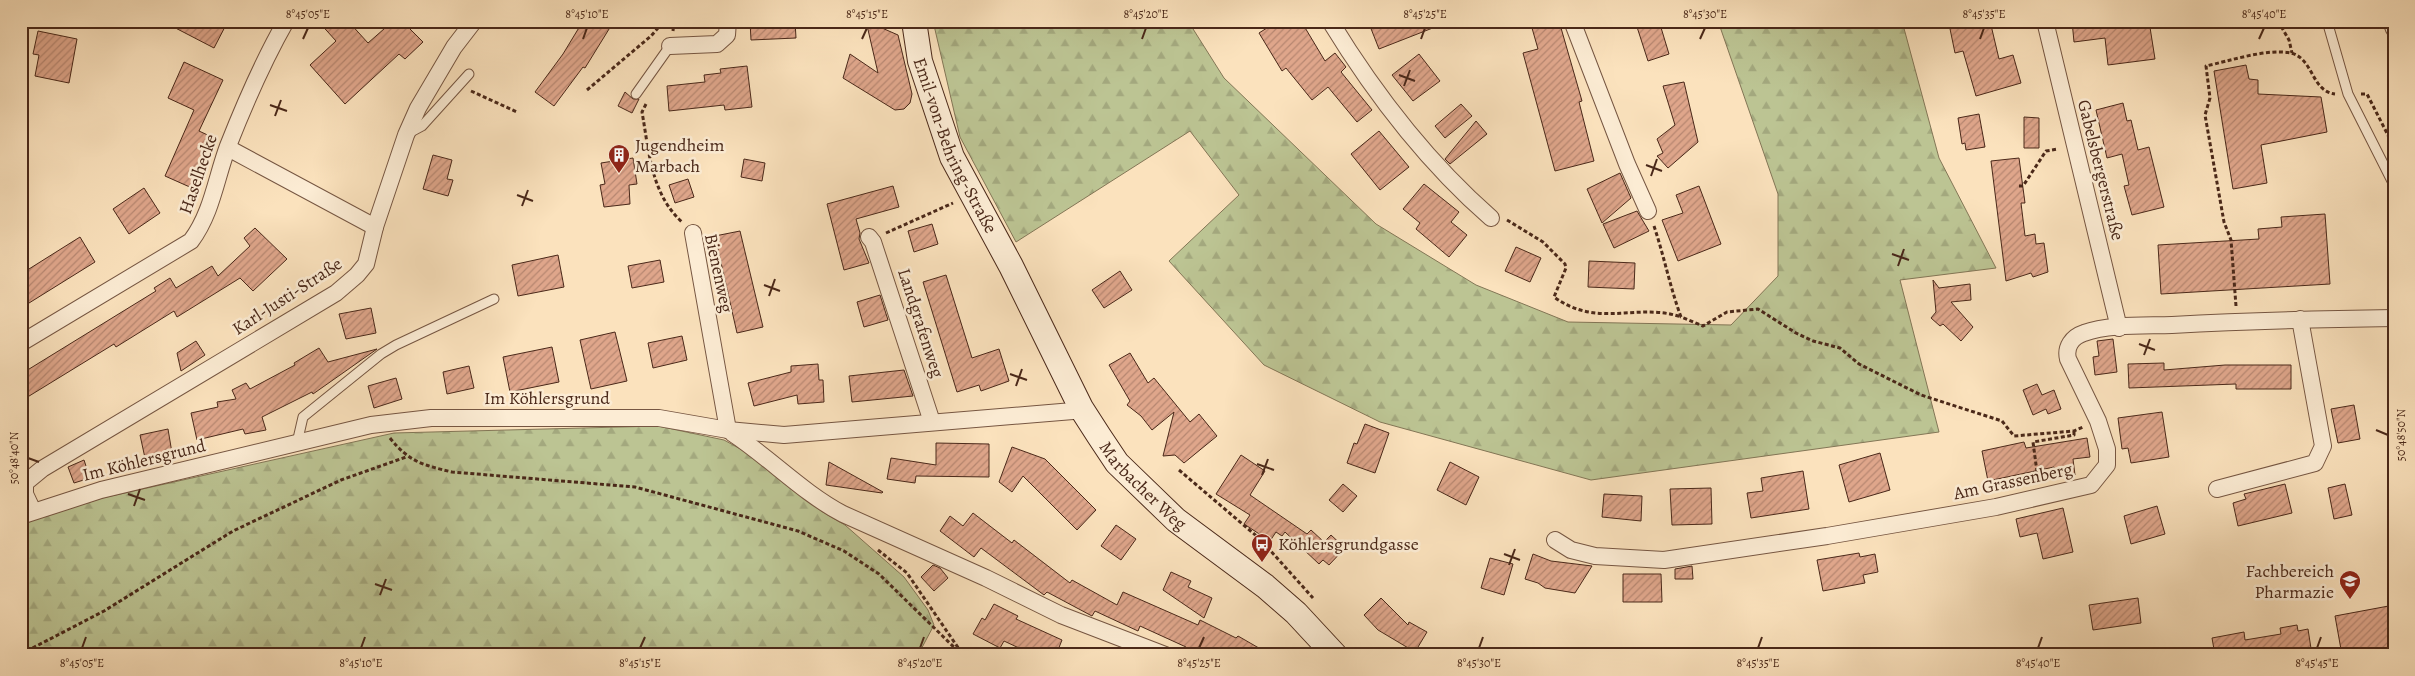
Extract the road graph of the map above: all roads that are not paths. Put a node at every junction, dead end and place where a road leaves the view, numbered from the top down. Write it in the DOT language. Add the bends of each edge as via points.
graph roads {
  1 [pos="286,21"];
  2 [pos="474,21"];
  3 [pos="728,21"];
  4 [pos="914,21"];
  5 [pos="1330,21"];
  6 [pos="1572,21"];
  7 [pos="2045,21"];
  8 [pos="2328,21"];
  9 [pos="2391,21"];
  10 [pos="2394,29"];
  11 [pos="670,46"];
  12 [pos="469,74"];
  13 [pos="636,94"];
  14 [pos="406,135"];
  15 [pos="228,148"];
  16 [pos="2394,185"];
  17 [pos="1648,211"];
  18 [pos="1492,218"];
  19 [pos="375,227"];
  20 [pos="693,233"];
  21 [pos="876,236"];
  22 [pos="1011,266"];
  23 [pos="494,299"];
  24 [pos="2394,318"];
  25 [pos="2300,319"];
  26 [pos="2119,328"];
  27 [pos="21,343"];
  28 [pos="1081,408"];
  29 [pos="932,422"];
  30 [pos="728,430"];
  31 [pos="297,443"];
  32 [pos="2217,489"];
  33 [pos="27,514"];
  34 [pos="1555,540"];
  35 [pos="1165,655"];
  36 [pos="1336,655"];
  1 -- 15 [label="street, Haselhecke" via="250,93"];
  2 -- 14 [label="street, Karl-Justi-Straße" via="454,47"];
  3 -- 11 [label="street" via="727,35 717,44"];
  4 -- 22 [label="main road, Emil-von-Behring-Straße" via="920,61 952,157"];
  5 -- 18 [label="street" via="1352,56 1404,124 1457,188"];
  6 -- 17 [label="street"];
  7 -- 26 [label="street, Gabelsbergerstraße"];
  8 -- 16 [label="lane" via="2348,94"];
  9 -- 10 [label="street"];
  11 -- 13 [label="lane"];
  12 -- 14 [label="lane" via="422,126"];
  14 -- 19 [label="street, Karl-Justi-Straße"];
  15 -- 19 [label="street"];
  15 -- 27 [label="street, Haselhecke" via="205,218 191,241"];
  19 -- 33 [label="street, Karl-Justi-Straße" via="366,264 336,293 42,469 25,483"];
  20 -- 30 [label="street, Bienenweg"];
  21 -- 29 [label="street, Landgrafenweg" via="874,242"];
  22 -- 28 [label="main road, Marbacher Weg"];
  23 -- 31 [label="lane" via="382,354 303,417"];
  24 -- 25 [label="street, Am Grassenberg"];
  25 -- 26 [label="street, Am Grassenberg"];
  25 -- 32 [label="street" via="2323,446 2315,463"];
  26 -- 34 [label="street, Am Grassenberg" via="2084,333 2070,343 2066,352 2098,421 2107,449 2107,465 2091,485 1996,507 1664,560 1595,556 1571,550"];
  28 -- 29 [label="street, Im Köhlersgrund"];
  28 -- 36 [label="main road, Marbacher Weg" via="1117,463 1137,483 1176,520 1265,586"];
  29 -- 30 [label="street, Im Köhlersgrund" via="784,435"];
  30 -- 31 [label="street, Im Köhlersgrund" via="659,418 431,418 384,424"];
  30 -- 35 [label="street" via="762,452 827,506 1061,615"];
  31 -- 33 [label="street, Im Köhlersgrund" via="101,490"];
}
